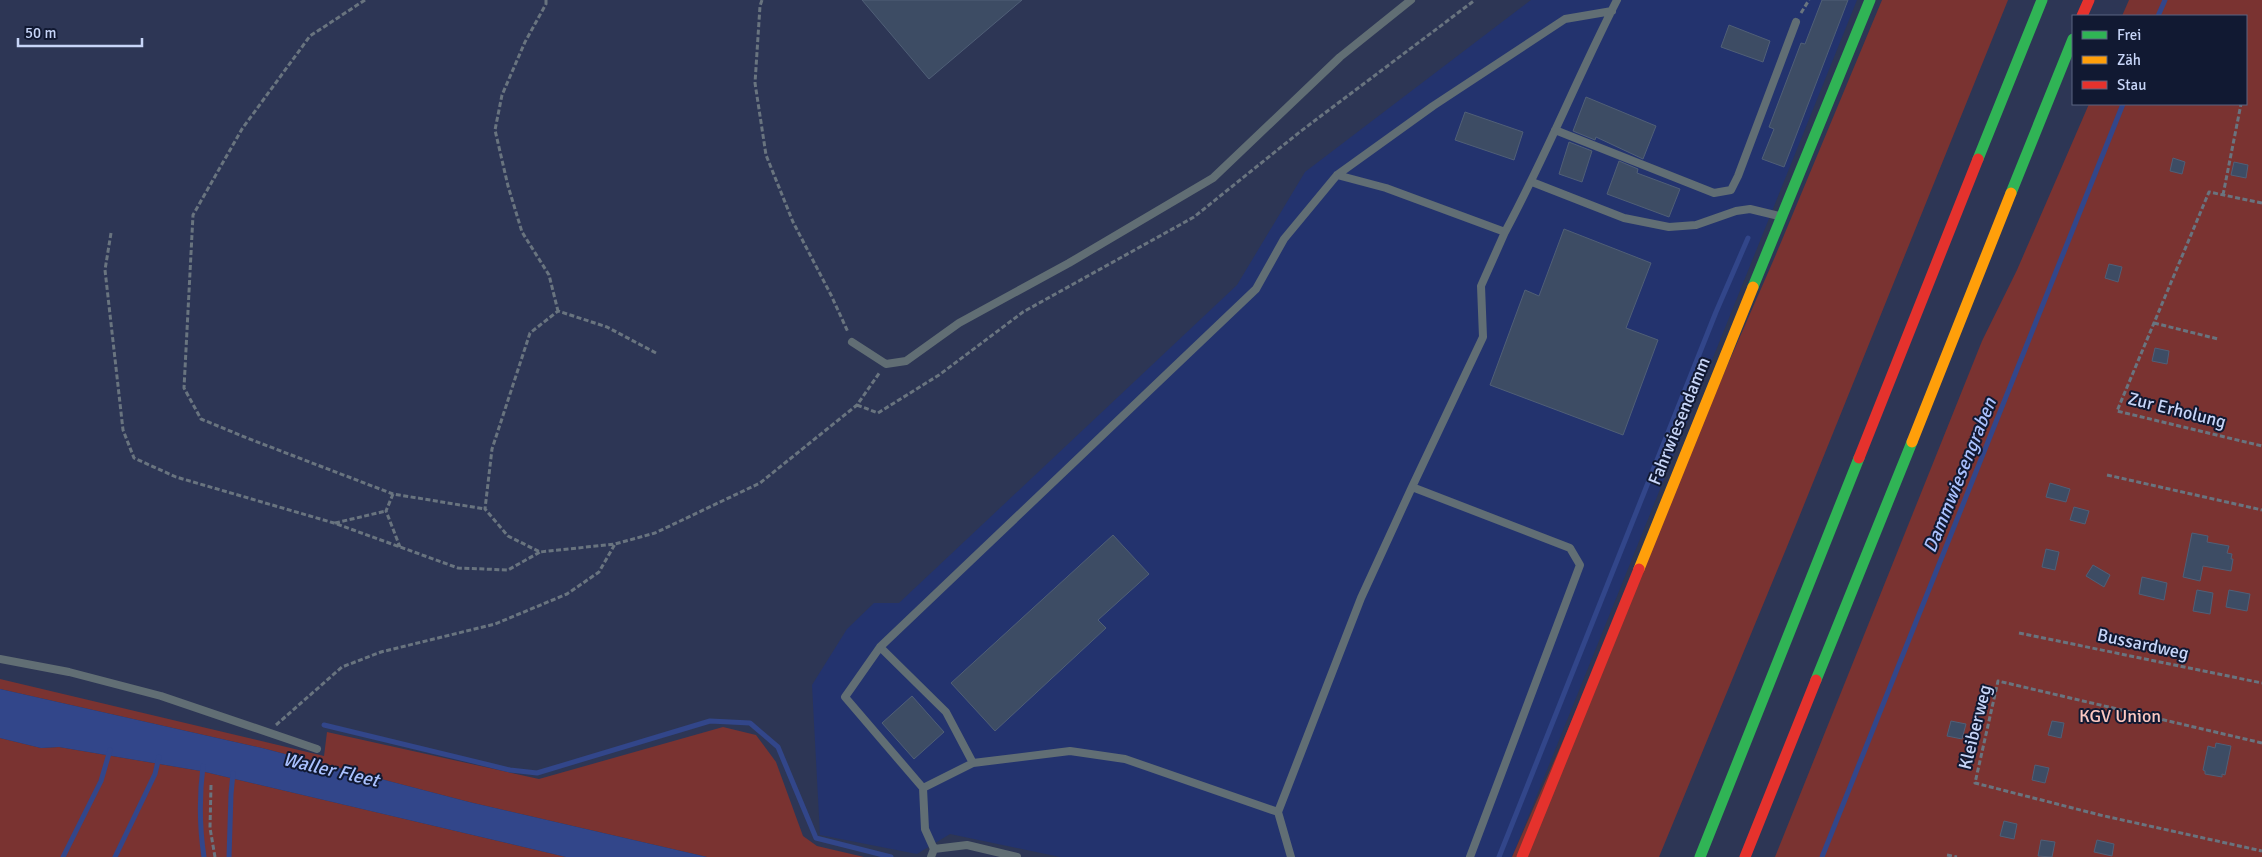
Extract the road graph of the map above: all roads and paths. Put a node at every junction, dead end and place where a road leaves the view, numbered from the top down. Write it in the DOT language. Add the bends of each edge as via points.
graph roads {
  1 [pos="365,0"];
  2 [pos="546,0"];
  3 [pos="762,0"];
  4 [pos="1411,0"];
  5 [pos="1617,0"];
  6 [pos="1870,0"];
  7 [pos="2042,0"];
  8 [pos="2089,0"];
  9 [pos="1612,11"];
  10 [pos="2082,15"];
  11 [pos="1796,22"];
  12 [pos="2072,41"];
  13 [pos="2241,105"];
  14 [pos="1555,130"];
  15 [pos="1337,175"];
  16 [pos="1532,182"];
  17 [pos="2223,195"];
  18 [pos="2262,203"];
  19 [pos="1782,217"];
  20 [pos="1505,232"];
  21 [pos="111,233"];
  22 [pos="558,311"];
  23 [pos="2154,323"];
  24 [pos="2218,339"];
  25 [pos="852,342"];
  26 [pos="656,353"];
  27 [pos="886,364"];
  28 [pos="2262,446"];
  29 [pos="2107,475"];
  30 [pos="1412,487"];
  31 [pos="393,494"];
  32 [pos="485,509"];
  33 [pos="2262,510"];
  34 [pos="386,511"];
  35 [pos="334,523"];
  36 [pos="614,544"];
  37 [pos="401,547"];
  38 [pos="540,552"];
  39 [pos="2019,632"];
  40 [pos="880,647"];
  41 [pos="0,659"];
  42 [pos="2262,683"];
  43 [pos="266,733"];
  44 [pos="2262,743"];
  45 [pos="317,749"];
  46 [pos="973,763"];
  47 [pos="211,785"];
  48 [pos="923,788"];
  49 [pos="1278,812"];
  50 [pos="934,848"];
  51 [pos="2262,852"];
  52 [pos="1947,855"];
  53 [pos="215,857"];
  54 [pos="931,857"];
  55 [pos="1018,857"];
  56 [pos="1291,857"];
  57 [pos="1470,857"];
  58 [pos="1522,857"];
  59 [pos="1700,857"];
  60 [pos="1745,857"];
  61 [pos="1957,857"];
  1 -- 31 [label="path" via="310,36 242,129 193,216 184,388 200,419"];
  2 -- 22 [label="path" via="502,95 495,130 522,232 549,275"];
  3 -- 25 [label="path" via="755,83 766,155 793,222"];
  4 -- 27 [label="lane" via="1340,57 1213,178 959,323 906,361"];
  5 -- 9 [label="lane"];
  6 -- 19 [label="main road, Fahrwiesendamm"];
  7 -- 59 [label="main road"];
  8 -- 10 [label="main road"];
  9 -- 14 [label="lane"];
  9 -- 15 [label="lane" via="1565,19 1433,106"];
  11 -- 14 [label="lane" via="1730,190 1714,193"];
  12 -- 60 [label="main road"];
  13 -- 17 [label="path"];
  14 -- 16 [label="lane"];
  15 -- 20 [label="lane" via="1386,188"];
  15 -- 40 [label="lane" via="1284,239 1256,289"];
  16 -- 19 [label="lane" via="1624,218 1669,227 1696,225 1750,209"];
  16 -- 20 [label="lane"];
  17 -- 18 [label="path, Zur Erholung"];
  17 -- 23 [label="path, Zur Erholung" via="2209,192"];
  19 -- 58 [label="main road, Fahrwiesendamm"];
  20 -- 30 [label="lane" via="1481,286 1483,337"];
  21 -- 35 [label="path" via="105,270 124,430 134,458 176,477"];
  22 -- 26 [label="path" via="607,327"];
  22 -- 32 [label="path" via="530,333 492,449"];
  23 -- 24 [label="path"];
  23 -- 28 [label="path, Zur Erholung" via="2117,411"];
  25 -- 27 [label="lane"];
  27 -- 36 [label="path" via="857,406 760,483 655,533"];
  29 -- 33 [label="path"];
  30 -- 49 [label="lane" via="1361,598"];
  30 -- 57 [label="lane" via="1570,548 1580,565"];
  31 -- 32 [label="path"];
  31 -- 34 [label="path"];
  32 -- 38 [label="path" via="508,536"];
  34 -- 35 [label="path"];
  34 -- 37 [label="path"];
  35 -- 37 [label="path"];
  36 -- 38 [label="path"];
  36 -- 43 [label="path" via="599,572 567,594 495,624 381,652 342,667"];
  37 -- 38 [label="path" via="458,568 500,570 508,570"];
  39 -- 42 [label="path, Bussardweg"];
  40 -- 46 [label="lane" via="946,712"];
  40 -- 48 [label="lane" via="845,697"];
  41 -- 43 [label="lane" via="69,672 161,696"];
  43 -- 45 [label="lane"];
  44 -- 51 [label="path, Kleiberweg" via="1998,681 1975,783 2100,816"];
  46 -- 48 [label="lane"];
  46 -- 49 [label="lane" via="1070,751 1125,759"];
  47 -- 53 [label="path" via="210,828"];
  48 -- 50 [label="lane" via="925,829"];
  49 -- 56 [label="lane"];
  50 -- 54 [label="lane"];
  50 -- 55 [label="lane" via="967,846"];
  52 -- 61 [label="path"];
}
